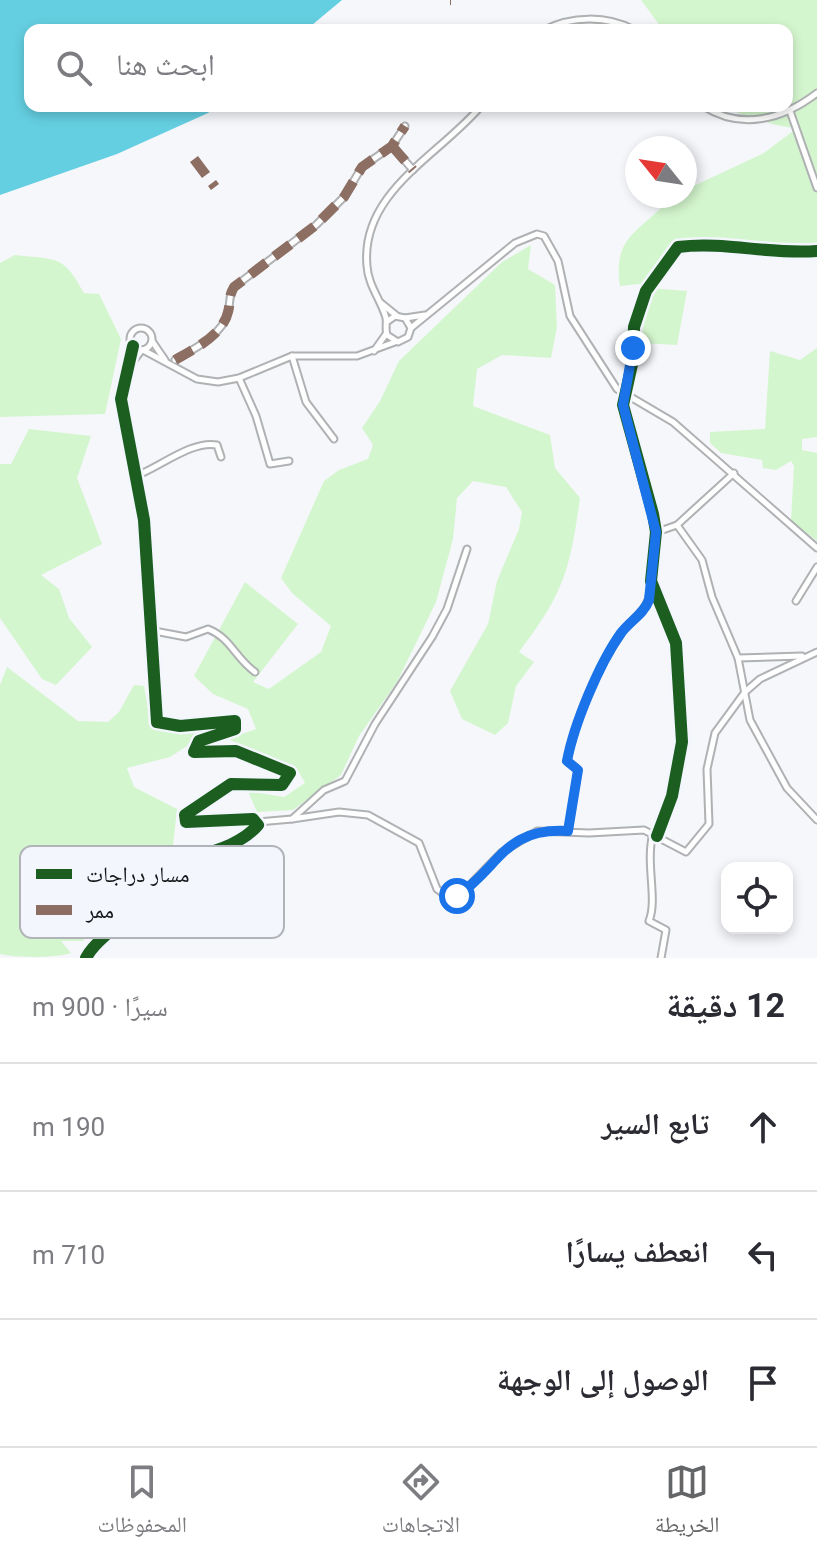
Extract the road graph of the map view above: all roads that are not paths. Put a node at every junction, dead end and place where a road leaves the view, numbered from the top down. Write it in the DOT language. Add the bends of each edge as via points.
graph roads {
  1 [pos="561,24"];
  2 [pos="615,24"];
  3 [pos="817,93"];
  4 [pos="793,109"];
  5 [pos="475,112"];
  6 [pos="713,112"];
  7 [pos="787,112"];
  8 [pos="790,112"];
  9 [pos="405,126"];
  10 [pos="392,146"];
  11 [pos="413,170"];
  12 [pos="817,188"];
  13 [pos="817,251"];
  14 [pos="380,302"];
  15 [pos="430,314"];
  16 [pos="397,316"];
  17 [pos="405,318"];
  18 [pos="388,321"];
  19 [pos="411,328"];
  20 [pos="386,334"];
  21 [pos="152,341"];
  22 [pos="396,341"];
  23 [pos="133,346"];
  24 [pos="142,350"];
  25 [pos="374,352"];
  26 [pos="292,356"];
  27 [pos="165,360"];
  28 [pos="175,360"];
  29 [pos="124,376"];
  30 [pos="239,378"];
  31 [pos="625,395"];
  32 [pos="334,439"];
  33 [pos="221,457"];
  34 [pos="289,461"];
  35 [pos="734,473"];
  36 [pos="138,475"];
  37 [pos="677,525"];
  38 [pos="656,532"];
  39 [pos="817,548"];
  40 [pos="467,549"];
  41 [pos="817,567"];
  42 [pos="651,581"];
  43 [pos="796,601"];
  44 [pos="149,630"];
  45 [pos="817,652"];
  46 [pos="807,656"];
  47 [pos="738,658"];
  48 [pos="255,672"];
  49 [pos="745,692"];
  50 [pos="292,819"];
  51 [pos="817,820"];
  52 [pos="258,822"];
  53 [pos="568,831"];
  54 [pos="655,834"];
  55 [pos="225,846"];
  56 [pos="104,938"];
  57 [pos="86,958"];
  58 [pos="661,958"];
  1 -- 2 [label="street" via="575,19"];
  3 -- 4 [label="street"];
  5 -- 11 [label="street"];
  6 -- 7 [label="street" via="759,121"];
  8 -- 12 [label="street"];
  9 -- 10 [label="street"];
  10 -- 11 [label="street"];
  10 -- 28 [label="street" via="362,167 344,197 316,225 234,287 218,331"];
  11 -- 14 [label="street" via="389,193 368,245 367,266"];
  13 -- 31 [label="street" via="718,244 677,247 646,291 634,327"];
  14 -- 16 [label="street"];
  14 -- 18 [label="street"];
  15 -- 17 [label="street"];
  15 -- 19 [label="street"];
  15 -- 31 [label="street" via="495,257 540,235 558,261 570,316"];
  16 -- 17 [label="street"];
  16 -- 18 [label="street"];
  17 -- 19 [label="street"];
  18 -- 20 [label="street"];
  19 -- 22 [label="street" via="407,338"];
  20 -- 22 [label="street"];
  20 -- 25 [label="street"];
  21 -- 23 [label="street" via="149,332 139,329 131,336"];
  21 -- 24 [label="street"];
  21 -- 27 [label="street"];
  22 -- 25 [label="street"];
  23 -- 24 [label="street"];
  23 -- 29 [label="street"];
  24 -- 27 [label="street"];
  24 -- 29 [label="street"];
  25 -- 26 [label="street"];
  26 -- 30 [label="street"];
  26 -- 32 [label="street" via="306,402"];
  27 -- 30 [label="street" via="197,379"];
  29 -- 36 [label="street" via="122,408"];
  30 -- 34 [label="street" via="270,464"];
  31 -- 35 [label="street" via="673,422"];
  31 -- 38 [label="street" via="623,405"];
  33 -- 36 [label="street" via="211,443"];
  35 -- 37 [label="street"];
  35 -- 39 [label="street"];
  36 -- 44 [label="street"];
  37 -- 38 [label="street"];
  37 -- 47 [label="street" via="702,560"];
  38 -- 42 [label="street"];
  40 -- 50 [label="street" via="447,609 345,781 324,790"];
  41 -- 43 [label="street"];
  42 -- 53 [label="street" via="646,609 622,633 574,732 567,761 578,770"];
  42 -- 54 [label="street" via="676,643 681,681 681,757 666,817"];
  44 -- 48 [label="street" via="186,637 208,629 224,636"];
  44 -- 52 [label="street" via="157,722 180,726 235,721 235,729 199,741 194,752 236,751 290,773 282,785 227,785 184,821"];
  45 -- 46 [label="street"];
  46 -- 47 [label="street"];
  46 -- 49 [label="street" via="769,673"];
  47 -- 49 [label="street"];
  49 -- 51 [label="street" via="750,720 787,788"];
  49 -- 54 [label="street" via="713,738 707,769 709,824 704,833 684,852"];
  50 -- 52 [label="street"];
  50 -- 53 [label="street" via="339,812 368,815 419,843 437,889 448,897 464,891 502,852 537,831"];
  52 -- 55 [label="street" via="256,829"];
  53 -- 54 [label="street"];
  54 -- 58 [label="street" via="649,879 655,908 649,921 666,930"];
  56 -- 57 [label="street"];
}
